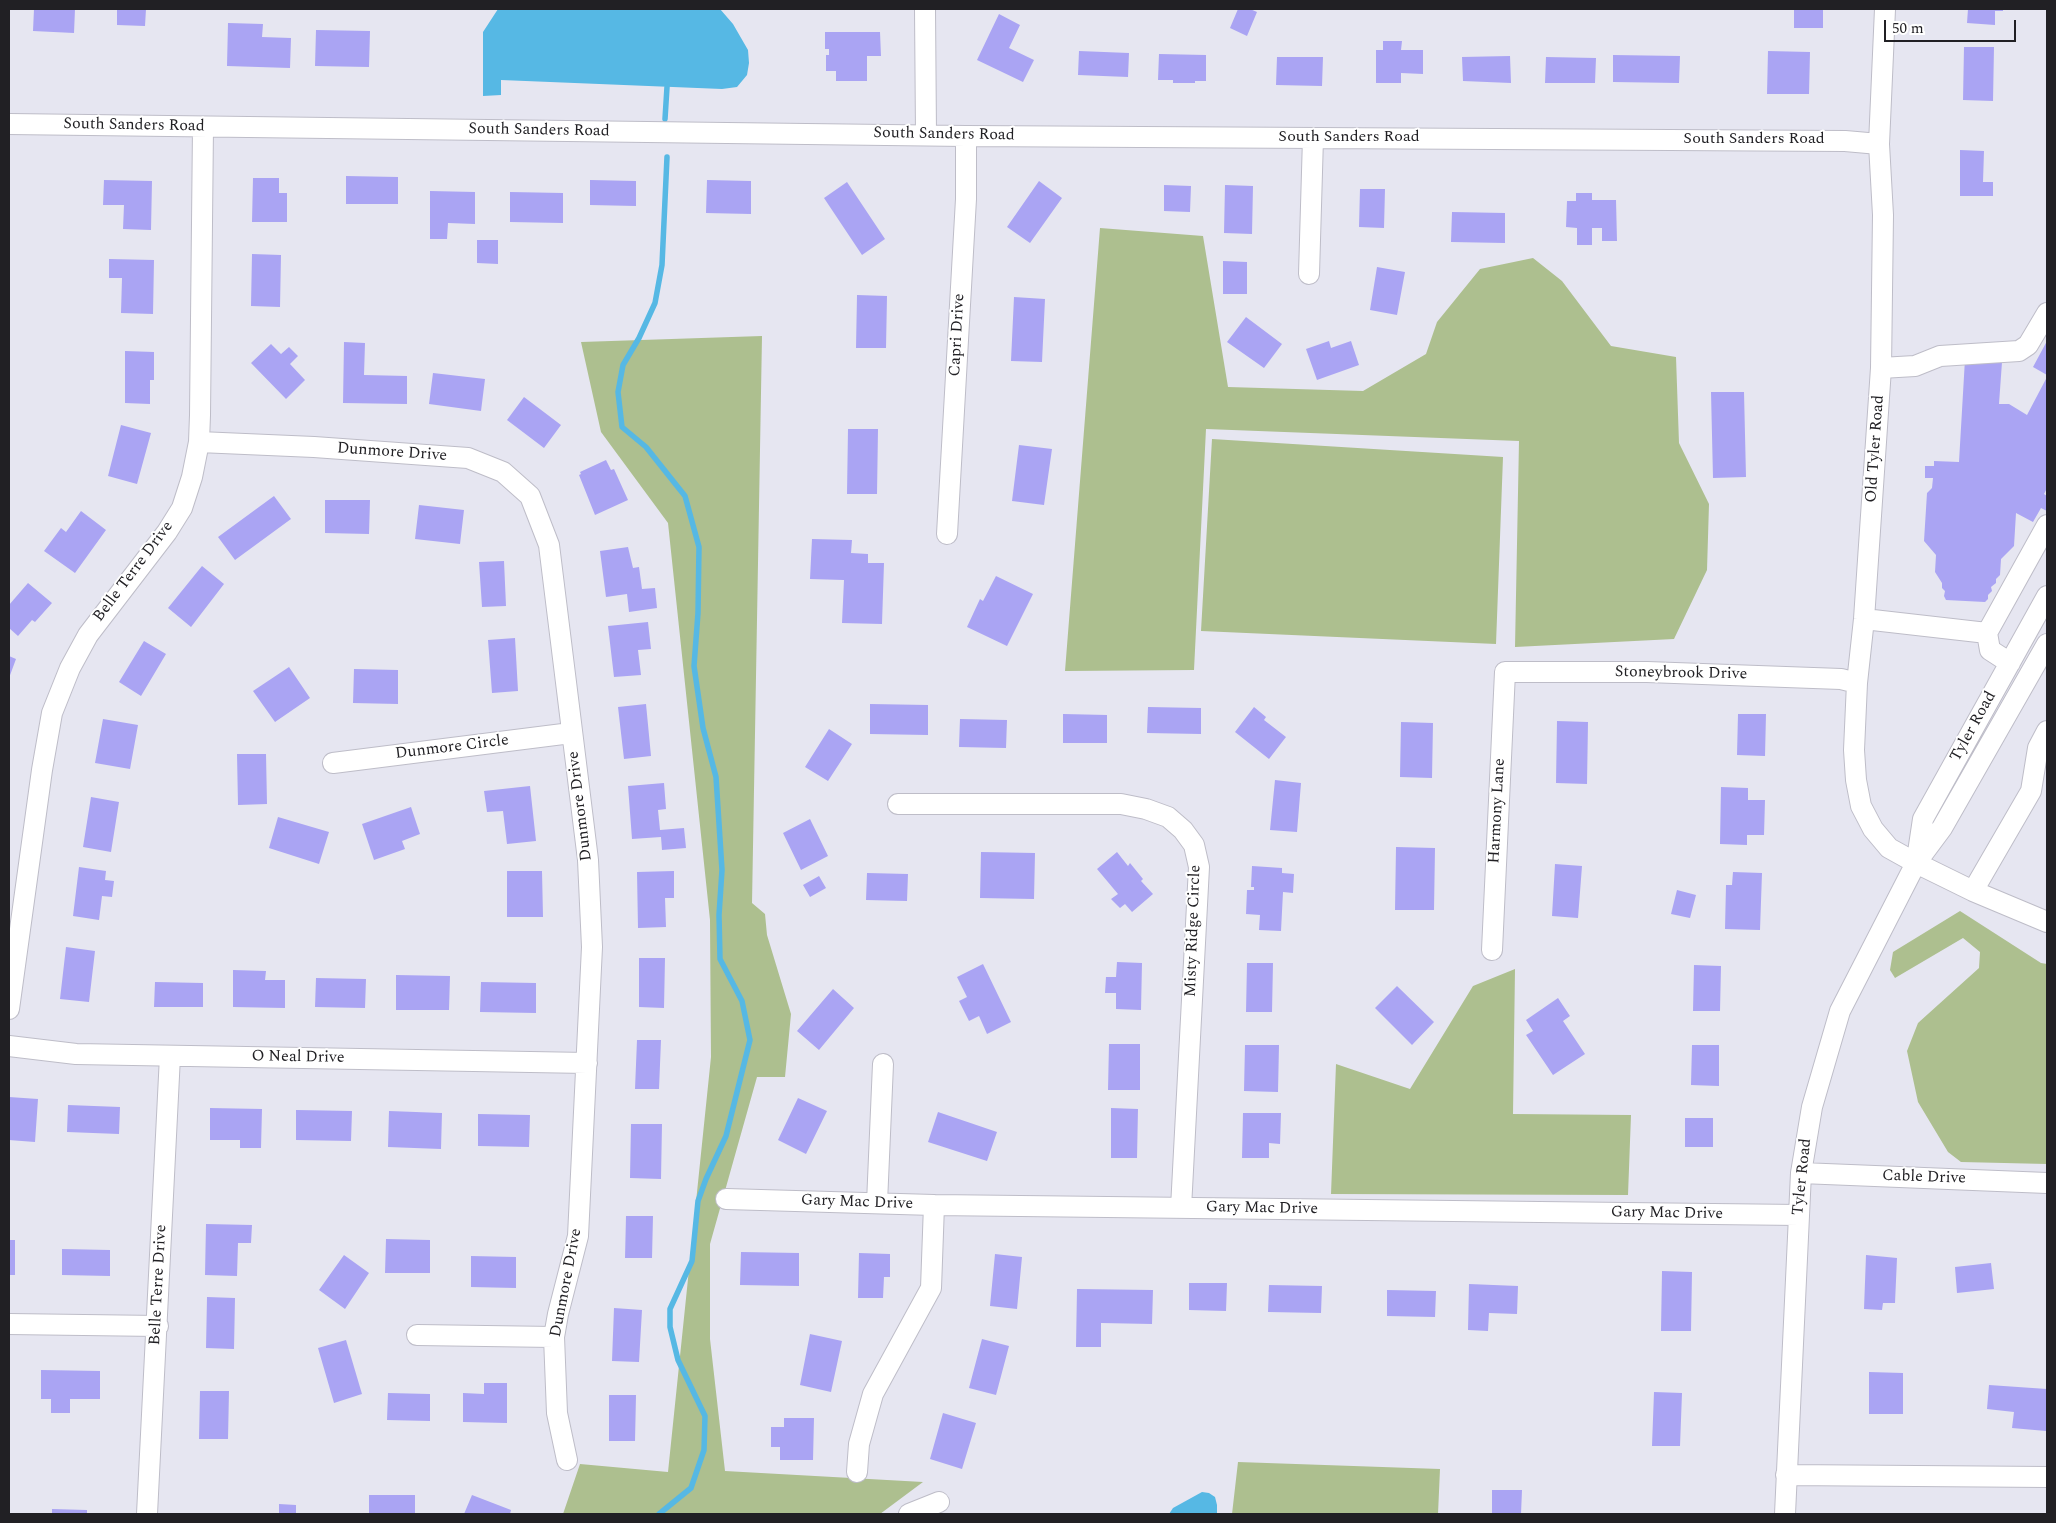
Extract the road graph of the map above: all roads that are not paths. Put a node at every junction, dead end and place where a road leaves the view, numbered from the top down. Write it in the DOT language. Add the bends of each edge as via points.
graph roads {
  1 [pos="925,9"];
  2 [pos="1885,9"];
  3 [pos="9,124"];
  4 [pos="203,127"];
  5 [pos="926,135"];
  6 [pos="966,136"];
  7 [pos="1313,138"];
  8 [pos="1879,144"];
  9 [pos="1309,274"];
  10 [pos="2047,313"];
  11 [pos="1881,368"];
  12 [pos="199,442"];
  13 [pos="2047,524"];
  14 [pos="947,534"];
  15 [pos="2047,596"];
  16 [pos="1864,618"];
  17 [pos="1987,632"];
  18 [pos="2047,644"];
  19 [pos="2010,663"];
  20 [pos="1505,672"];
  21 [pos="1857,683"];
  22 [pos="571,733"];
  23 [pos="2044,748"];
  24 [pos="333,763"];
  25 [pos="2039,786"];
  26 [pos="898,804"];
  27 [pos="1916,864"];
  28 [pos="1973,891"];
  29 [pos="2047,922"];
  30 [pos="1492,950"];
  31 [pos="9,1009"];
  32 [pos="9,1046"];
  33 [pos="170,1056"];
  34 [pos="588,1063"];
  35 [pos="882,1064"];
  36 [pos="1801,1173"];
  37 [pos="2047,1183"];
  38 [pos="726,1198"];
  39 [pos="878,1203"];
  40 [pos="934,1205"];
  41 [pos="1181,1208"];
  42 [pos="1799,1215"];
  43 [pos="9,1324"];
  44 [pos="158,1326"];
  45 [pos="417,1335"];
  46 [pos="554,1337"];
  47 [pos="567,1460"];
  48 [pos="857,1472"];
  49 [pos="1786,1475"];
  50 [pos="2047,1477"];
  51 [pos="939,1502"];
  52 [pos="147,1514"];
  53 [pos="909,1514"];
  54 [pos="1785,1514"];
  1 -- 5 [label="street"];
  2 -- 8 [label="street, Old Tyler Road"];
  3 -- 4 [label="street, South Sanders Road"];
  4 -- 5 [label="street, South Sanders Road"];
  4 -- 12 [label="street, Belle Terre Drive"];
  5 -- 6 [label="street, South Sanders Road"];
  6 -- 7 [label="street, South Sanders Road"];
  6 -- 14 [label="street, Capri Drive" via="966,199"];
  7 -- 8 [label="street, South Sanders Road" via="1845,141"];
  7 -- 9 [label="street"];
  8 -- 11 [label="street, Old Tyler Road" via="1883,215"];
  10 -- 11 [label="street" via="2028,345 2019,352 1940,356 1915,366"];
  11 -- 16 [label="street, Old Tyler Road"];
  12 -- 22 [label="street, Dunmore Drive" via="468,458 503,472 530,496 549,545"];
  12 -- 31 [label="street, Belle Terre Drive" via="182,508 88,635 70,668 52,713"];
  13 -- 17 [label="street"];
  15 -- 19 [label="street, Tyler Road"];
  16 -- 17 [label="street"];
  16 -- 21 [label="street, Old Tyler Road"];
  17 -- 19 [label="street" via="1990,650"];
  18 -- 27 [label="street, Tyler Road" via="1942,828"];
  19 -- 27 [label="street, Tyler Road" via="1923,819"];
  20 -- 21 [label="street, Stoneybrook Drive" via="1647,672 1841,679"];
  20 -- 30 [label="street, Harmony Lane"];
  21 -- 27 [label="street, Old Tyler Road" via="1854,750 1862,806 1873,829 1889,848"];
  22 -- 24 [label="street, Dunmore Circle"];
  22 -- 34 [label="street, Dunmore Drive" via="589,879 592,947"];
  23 -- 25 [label="street"];
  25 -- 28 [label="street"];
  26 -- 41 [label="street, Misty Ridge Circle" via="1121,804 1168,817 1183,830 1194,846 1198,867"];
  27 -- 28 [label="street, Old Tyler Road"];
  27 -- 36 [label="street, Tyler Road" via="1840,1011 1812,1107"];
  28 -- 29 [label="street, Old Tyler Road"];
  32 -- 33 [label="street, O Neal Drive" via="76,1054"];
  33 -- 34 [label="street, O Neal Drive"];
  33 -- 44 [label="street, Belle Terre Drive"];
  34 -- 46 [label="street, Dunmore Drive" via="578,1236"];
  35 -- 39 [label="street"];
  36 -- 37 [label="street, Cable Drive"];
  36 -- 42 [label="street, Tyler Road"];
  38 -- 39 [label="street, Gary Mac Drive"];
  39 -- 40 [label="street, Gary Mac Drive"];
  40 -- 41 [label="street, Gary Mac Drive"];
  40 -- 48 [label="street" via="930,1288 873,1394 859,1444"];
  41 -- 42 [label="street, Gary Mac Drive"];
  42 -- 49 [label="street, Tyler Road"];
  43 -- 44 [label="street"];
  44 -- 52 [label="street, Belle Terre Drive"];
  45 -- 46 [label="street"];
  46 -- 47 [label="street, Dunmore Drive" via="557,1413"];
  49 -- 50 [label="street"];
  49 -- 54 [label="street, Tyler Road"];
  51 -- 53 [label="street"];
}
